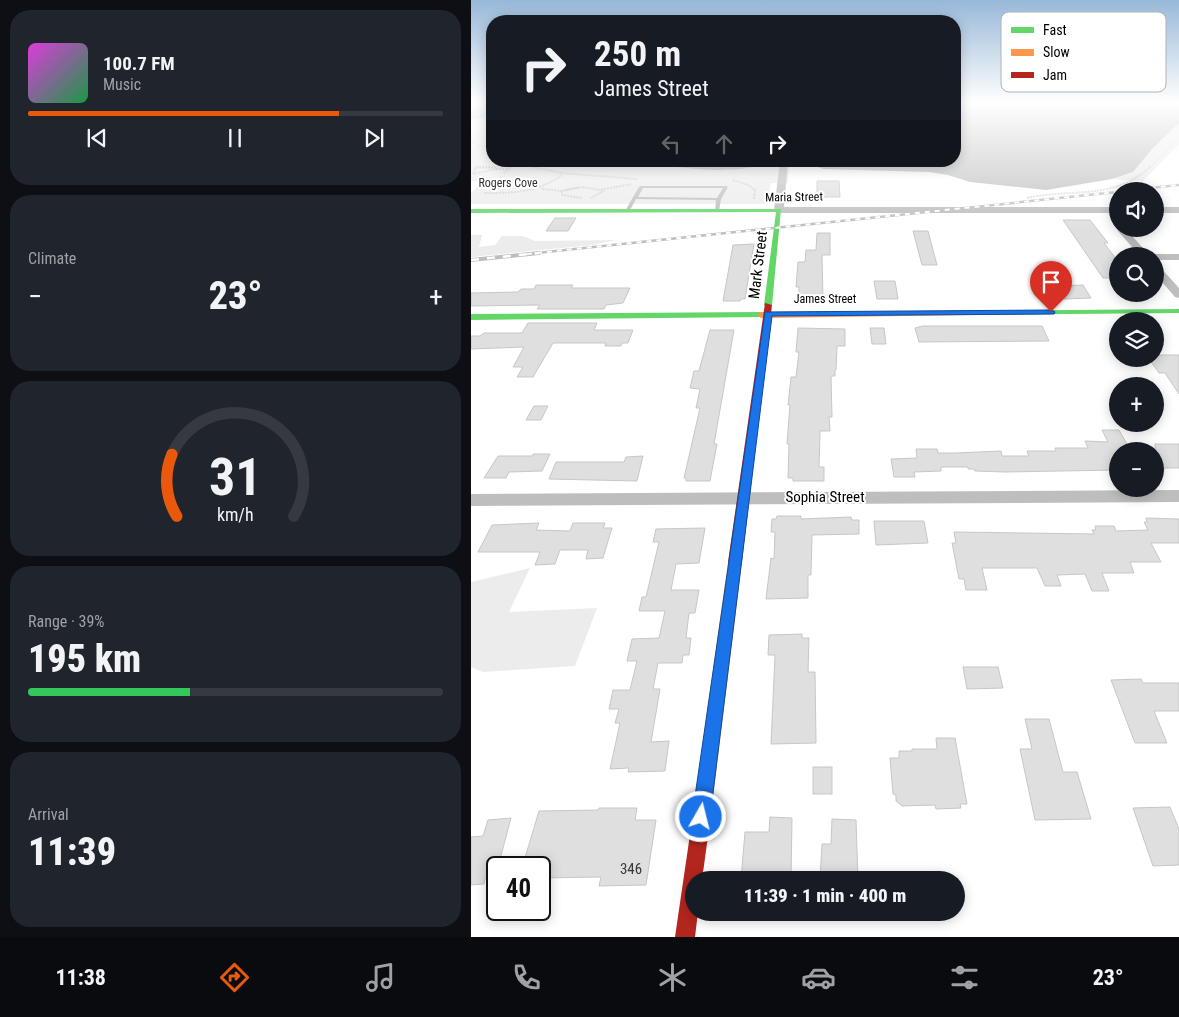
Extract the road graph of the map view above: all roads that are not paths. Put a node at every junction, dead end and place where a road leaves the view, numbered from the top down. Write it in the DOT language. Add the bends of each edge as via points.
graph roads {
  1 [pos="783,167"];
  2 [pos="635,198"];
  3 [pos="719,199"];
  4 [pos="779,210"];
  5 [pos="1105,210"];
  6 [pos="1109,210"];
  7 [pos="1164,210"];
  8 [pos="1179,210"];
  9 [pos="471,211"];
  10 [pos="627,211"];
  11 [pos="717,211"];
  12 [pos="1109,215"];
  13 [pos="1128,237"];
  14 [pos="1137,247"];
  15 [pos="1164,257"];
  16 [pos="1179,257"];
  17 [pos="1164,278"];
  18 [pos="1179,296"];
  19 [pos="1179,311"];
  20 [pos="768,314"];
  21 [pos="471,317"];
  22 [pos="1179,496"];
  23 [pos="744,498"];
  24 [pos="471,500"];
  25 [pos="685,937"];
  1 -- 4 [label="street, Mark Street"];
  2 -- 3 [label="lane"];
  2 -- 3 [label="lane" via="641,187 725,187"];
  2 -- 10 [label="lane"];
  3 -- 11 [label="lane"];
  4 -- 5 [label="street, Maria Street"];
  4 -- 11 [label="street, Maria Street"];
  4 -- 20 [label="street, Mark Street"];
  5 -- 6 [label="street, Maria Street"];
  5 -- 12 [label="street"];
  7 -- 8 [label="street"];
  9 -- 10 [label="street, Maria Street"];
  10 -- 11 [label="street, Maria Street"];
  13 -- 14 [label="street"];
  15 -- 16 [label="street"];
  17 -- 18 [label="street"];
  19 -- 20 [label="street, James Street"];
  20 -- 21 [label="street, James Street"];
  20 -- 23 [label="street, Mark Street"];
  22 -- 23 [label="street, Sophia Street"];
  23 -- 24 [label="street, Sophia Street"];
  23 -- 25 [label="street, Mark Street"];
}
